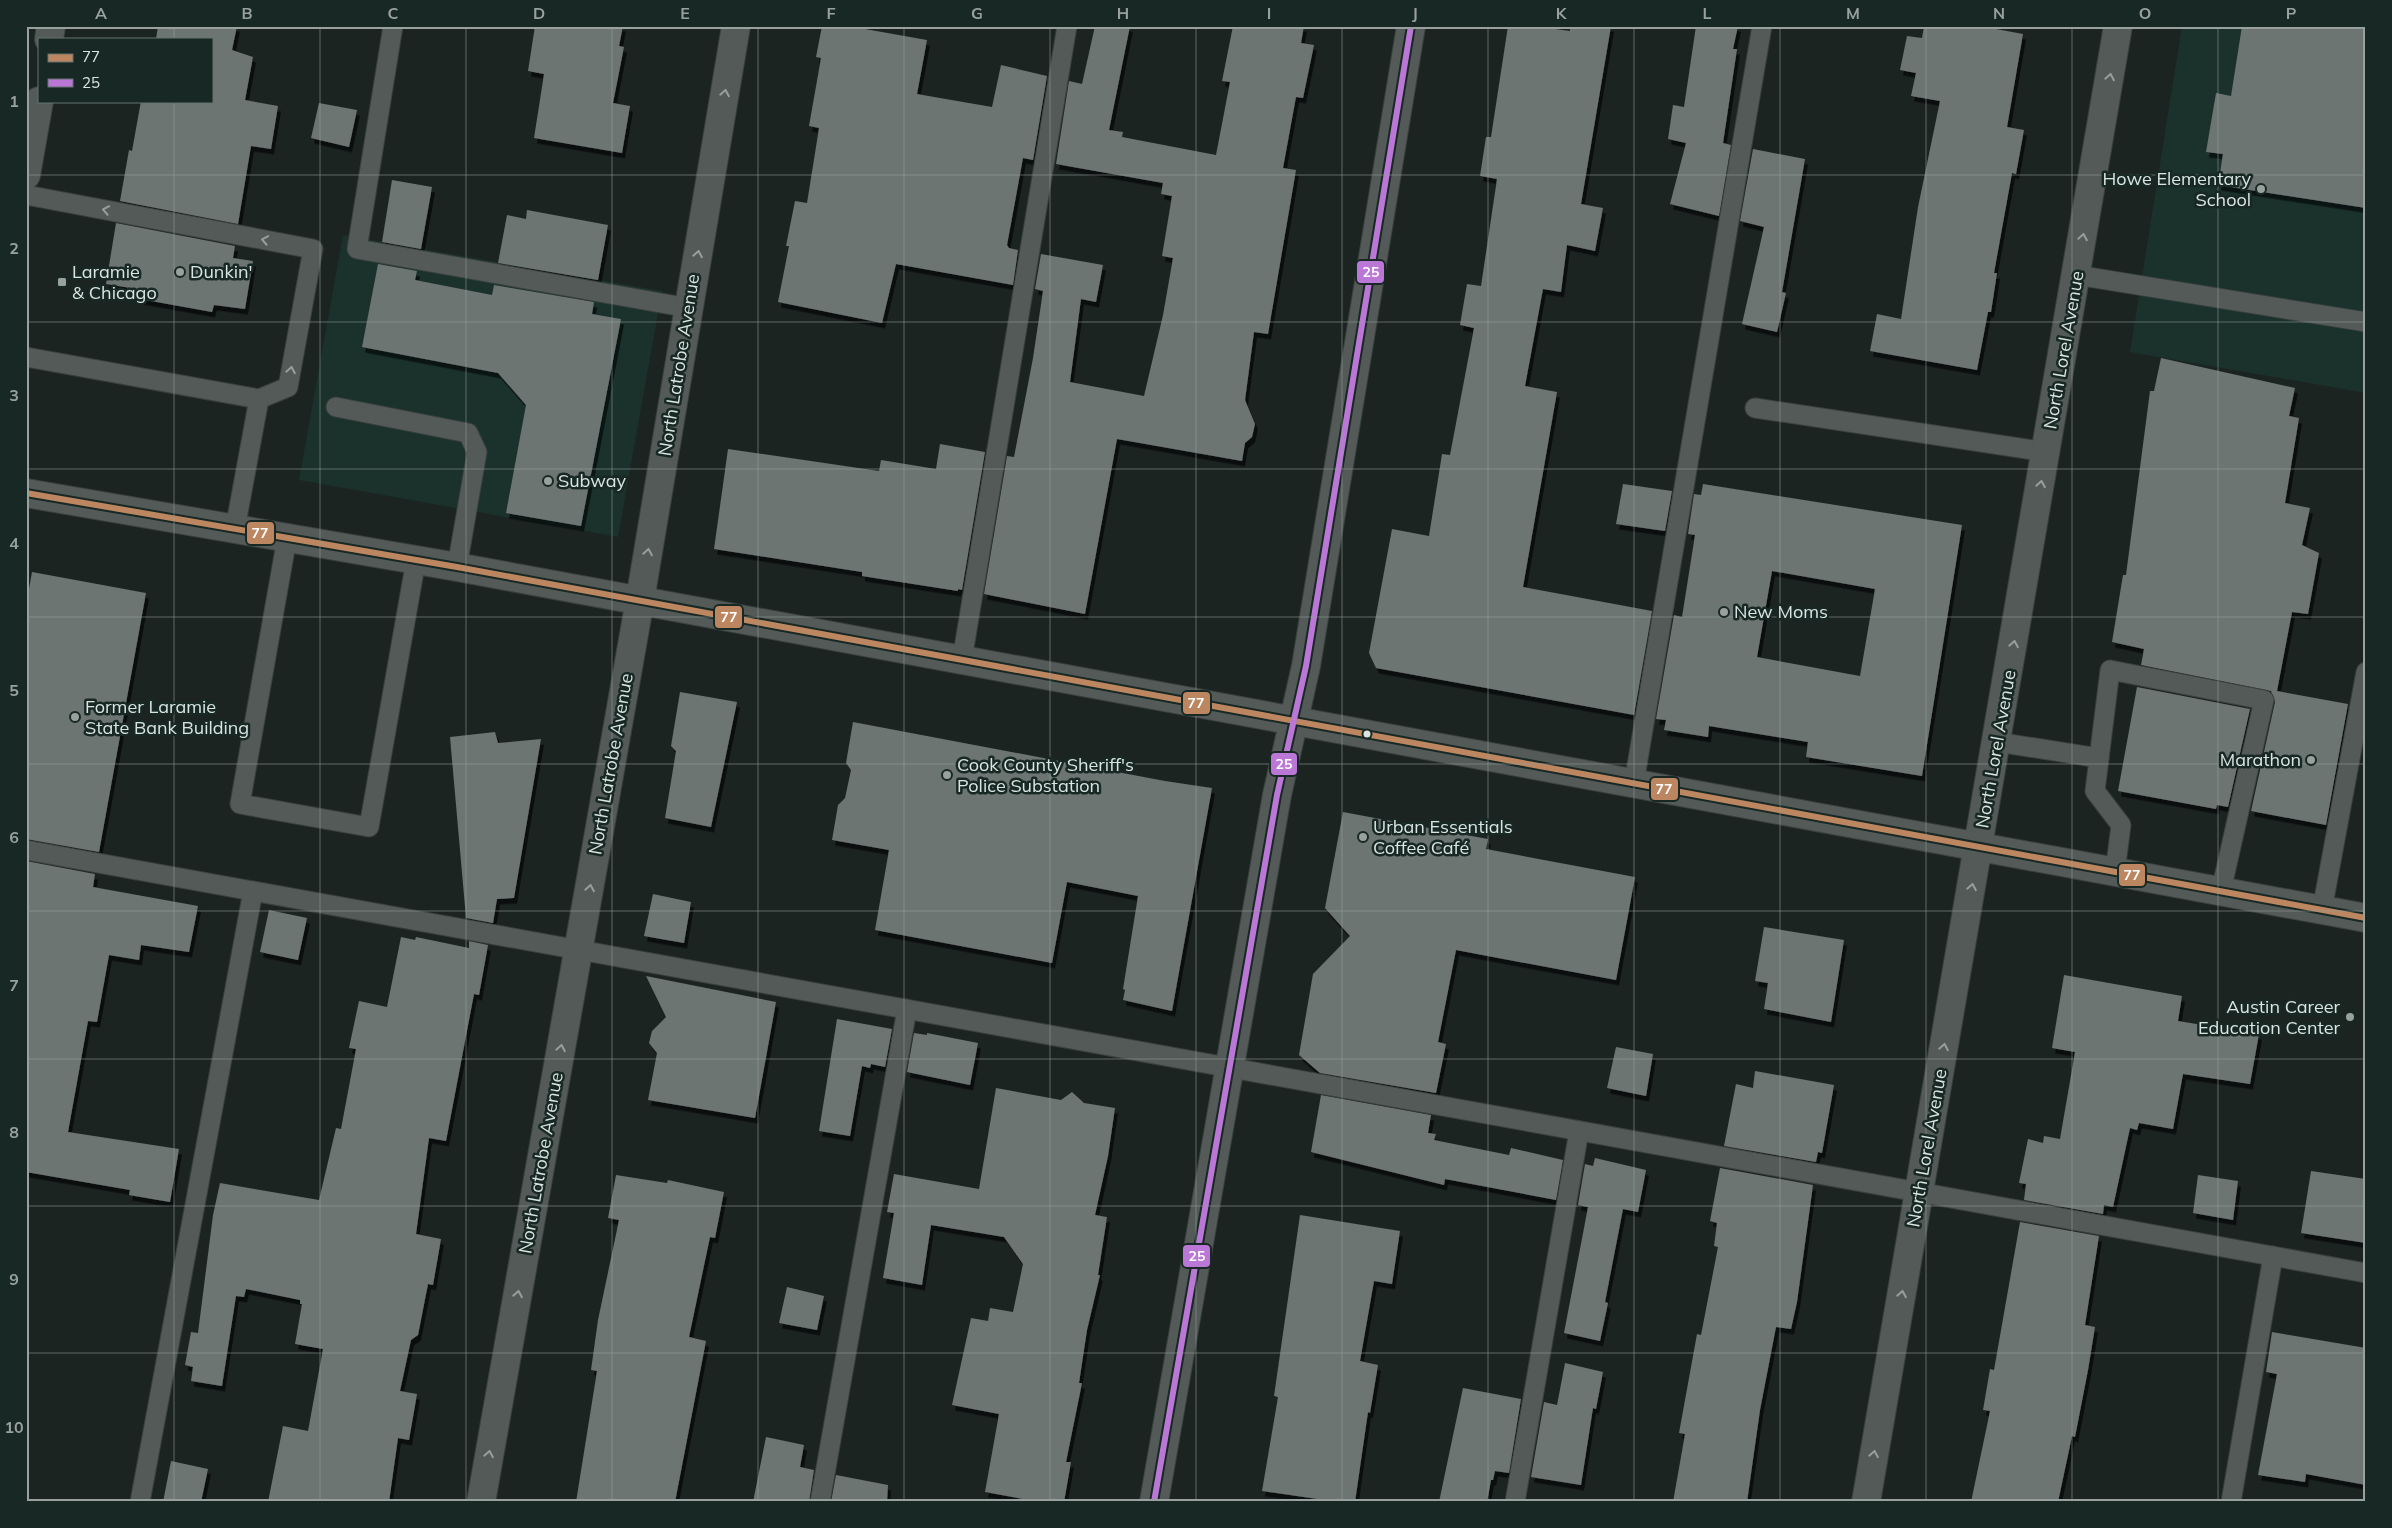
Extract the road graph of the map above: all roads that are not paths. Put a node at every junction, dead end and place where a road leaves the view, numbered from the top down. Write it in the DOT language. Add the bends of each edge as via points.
graph roads {
  1 [pos="393,26"];
  2 [pos="736,26"];
  3 [pos="1067,26"];
  4 [pos="1411,26"];
  5 [pos="1762,26"];
  6 [pos="2118,26"];
  7 [pos="39,102"];
  8 [pos="26,175"];
  9 [pos="26,195"];
  10 [pos="2076,275"];
  11 [pos="689,308"];
  12 [pos="2366,322"];
  13 [pos="26,357"];
  14 [pos="258,399"];
  15 [pos="336,407"];
  16 [pos="1754,408"];
  17 [pos="2046,452"];
  18 [pos="26,493"];
  19 [pos="236,529"];
  20 [pos="287,538"];
  21 [pos="416,560"];
  22 [pos="458,567"];
  23 [pos="640,600"];
  24 [pos="962,660"];
  25 [pos="2366,672"];
  26 [pos="1293,720"];
  27 [pos="1997,742"];
  28 [pos="2359,750"];
  29 [pos="2099,758"];
  30 [pos="1634,783"];
  31 [pos="1979,847"];
  32 [pos="26,850"];
  33 [pos="2115,872"];
  34 [pos="253,891"];
  35 [pos="2222,891"];
  36 [pos="2322,910"];
  37 [pos="2366,918"];
  38 [pos="579,950"];
  39 [pos="908,1009"];
  40 [pos="1230,1067"];
  41 [pos="1579,1131"];
  42 [pos="1919,1192"];
  43 [pos="2273,1256"];
  44 [pos="2366,1273"];
  45 [pos="140,1502"];
  46 [pos="481,1502"];
  47 [pos="820,1502"];
  48 [pos="1154,1502"];
  49 [pos="1515,1502"];
  50 [pos="1866,1502"];
  51 [pos="2231,1502"];
  1 -- 11 [label="lane" via="357,248"];
  11 -- 2 [label="street, North Latrobe Avenue, one-way"];
  3 -- 24 [label="lane"];
  4 -- 26 [label="street" via="1307,657"];
  5 -- 30 [label="lane"];
  10 -- 6 [label="street, North Lorel Avenue, one-way"];
  7 -- 8 [label="street"];
  14 -- 9 [label="lane, one-way" via="288,387 313,249"];
  10 -- 12 [label="lane"];
  10 -- 17 [label="street, North Lorel Avenue"];
  23 -- 11 [label="street, North Latrobe Avenue, one-way"];
  13 -- 14 [label="lane"];
  14 -- 19 [label="lane"];
  15 -- 22 [label="lane" via="468,433 477,452"];
  16 -- 17 [label="lane"];
  27 -- 17 [label="street, North Lorel Avenue, one-way"];
  18 -- 19 [label="street"];
  19 -- 20 [label="street"];
  20 -- 21 [label="street"];
  20 -- 21 [label="lane" via="240,804 369,827"];
  21 -- 22 [label="street"];
  22 -- 23 [label="street"];
  23 -- 24 [label="street"];
  38 -- 23 [label="street, North Latrobe Avenue, one-way"];
  24 -- 26 [label="street"];
  25 -- 28 [label="lane"];
  26 -- 30 [label="street"];
  26 -- 40 [label="street"];
  27 -- 29 [label="lane"];
  27 -- 31 [label="street, North Lorel Avenue"];
  28 -- 36 [label="lane"];
  29 -- 33 [label="lane" via="2095,791 2120,825"];
  29 -- 35 [label="lane" via="2110,670 2264,700"];
  30 -- 31 [label="street"];
  31 -- 33 [label="street"];
  42 -- 31 [label="street, North Lorel Avenue, one-way"];
  32 -- 34 [label="lane"];
  33 -- 35 [label="street"];
  34 -- 38 [label="lane"];
  34 -- 45 [label="lane"];
  35 -- 36 [label="street"];
  36 -- 37 [label="street"];
  38 -- 39 [label="lane"];
  46 -- 38 [label="street, North Latrobe Avenue, one-way"];
  39 -- 40 [label="lane"];
  39 -- 47 [label="lane"];
  40 -- 41 [label="lane"];
  40 -- 48 [label="street"];
  41 -- 42 [label="lane"];
  41 -- 49 [label="lane"];
  42 -- 43 [label="lane"];
  50 -- 42 [label="street, North Lorel Avenue, one-way"];
  43 -- 44 [label="lane"];
  43 -- 51 [label="lane"];
}
